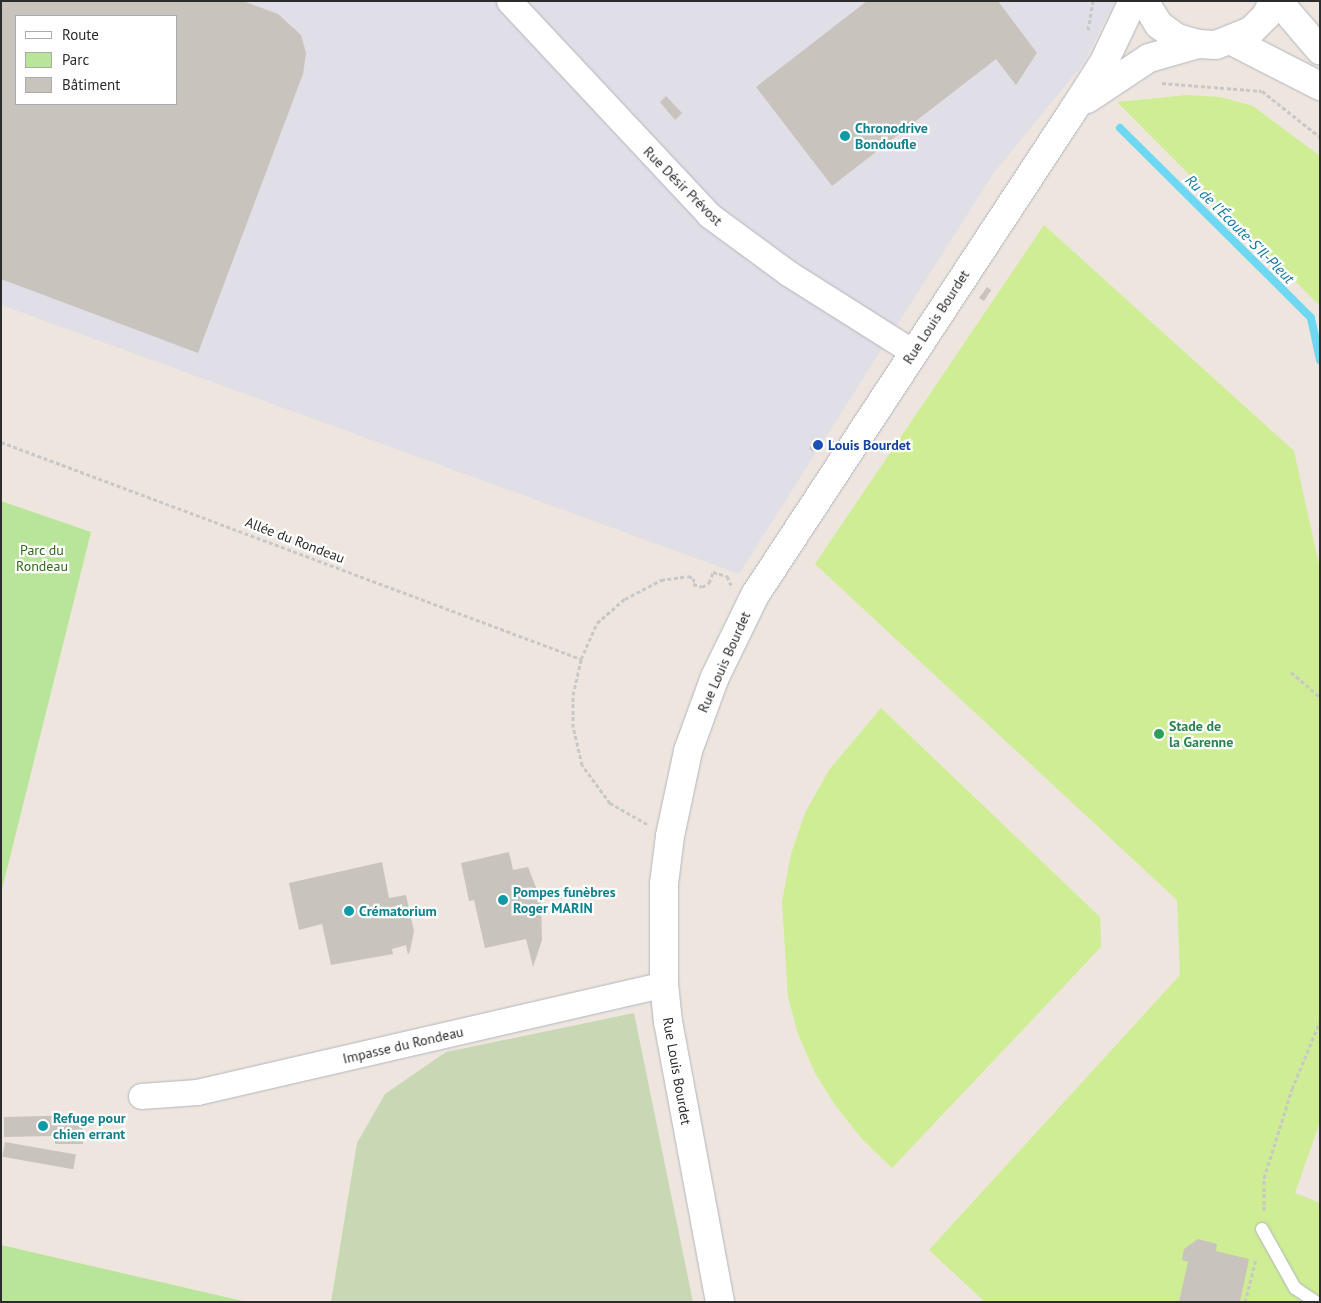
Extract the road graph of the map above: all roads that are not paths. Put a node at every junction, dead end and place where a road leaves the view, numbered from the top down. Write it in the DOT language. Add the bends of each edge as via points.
graph roads {
  1 [pos="509,1"];
  2 [pos="1133,1"];
  3 [pos="1144,1"];
  4 [pos="1273,1"];
  5 [pos="1278,1"];
  6 [pos="1232,41"];
  7 [pos="1198,44"];
  8 [pos="1320,50"];
  9 [pos="1320,86"];
  10 [pos="1074,109"];
  11 [pos="913,352"];
  12 [pos="664,984"];
  13 [pos="141,1096"];
  14 [pos="1262,1229"];
  15 [pos="720,1302"];
  16 [pos="1316,1302"];
  1 -- 11 [label="street, Rue Désir Prévost" via="709,215 788,274"];
  2 -- 10 [label="street, Rue Louis Bourdet" via="1104,62"];
  3 -- 7 [label="street" via="1159,25 1177,38"];
  4 -- 6 [label="street" via="1266,16 1251,31"];
  5 -- 8 [label="street"];
  6 -- 7 [label="street"];
  6 -- 9 [label="street"];
  7 -- 10 [label="street, Rue Louis Bourdet" via="1149,58"];
  10 -- 11 [label="street, Rue Louis Bourdet"];
  11 -- 12 [label="street, Rue Louis Bourdet" via="755,595 700,714 688,751 670,836 662,930"];
  12 -- 13 [label="street, Impasse du Rondeau" via="197,1092"];
  12 -- 15 [label="street, Rue Louis Bourdet" via="678,1079"];
  14 -- 16 [label="lane" via="1295,1288"];
}
